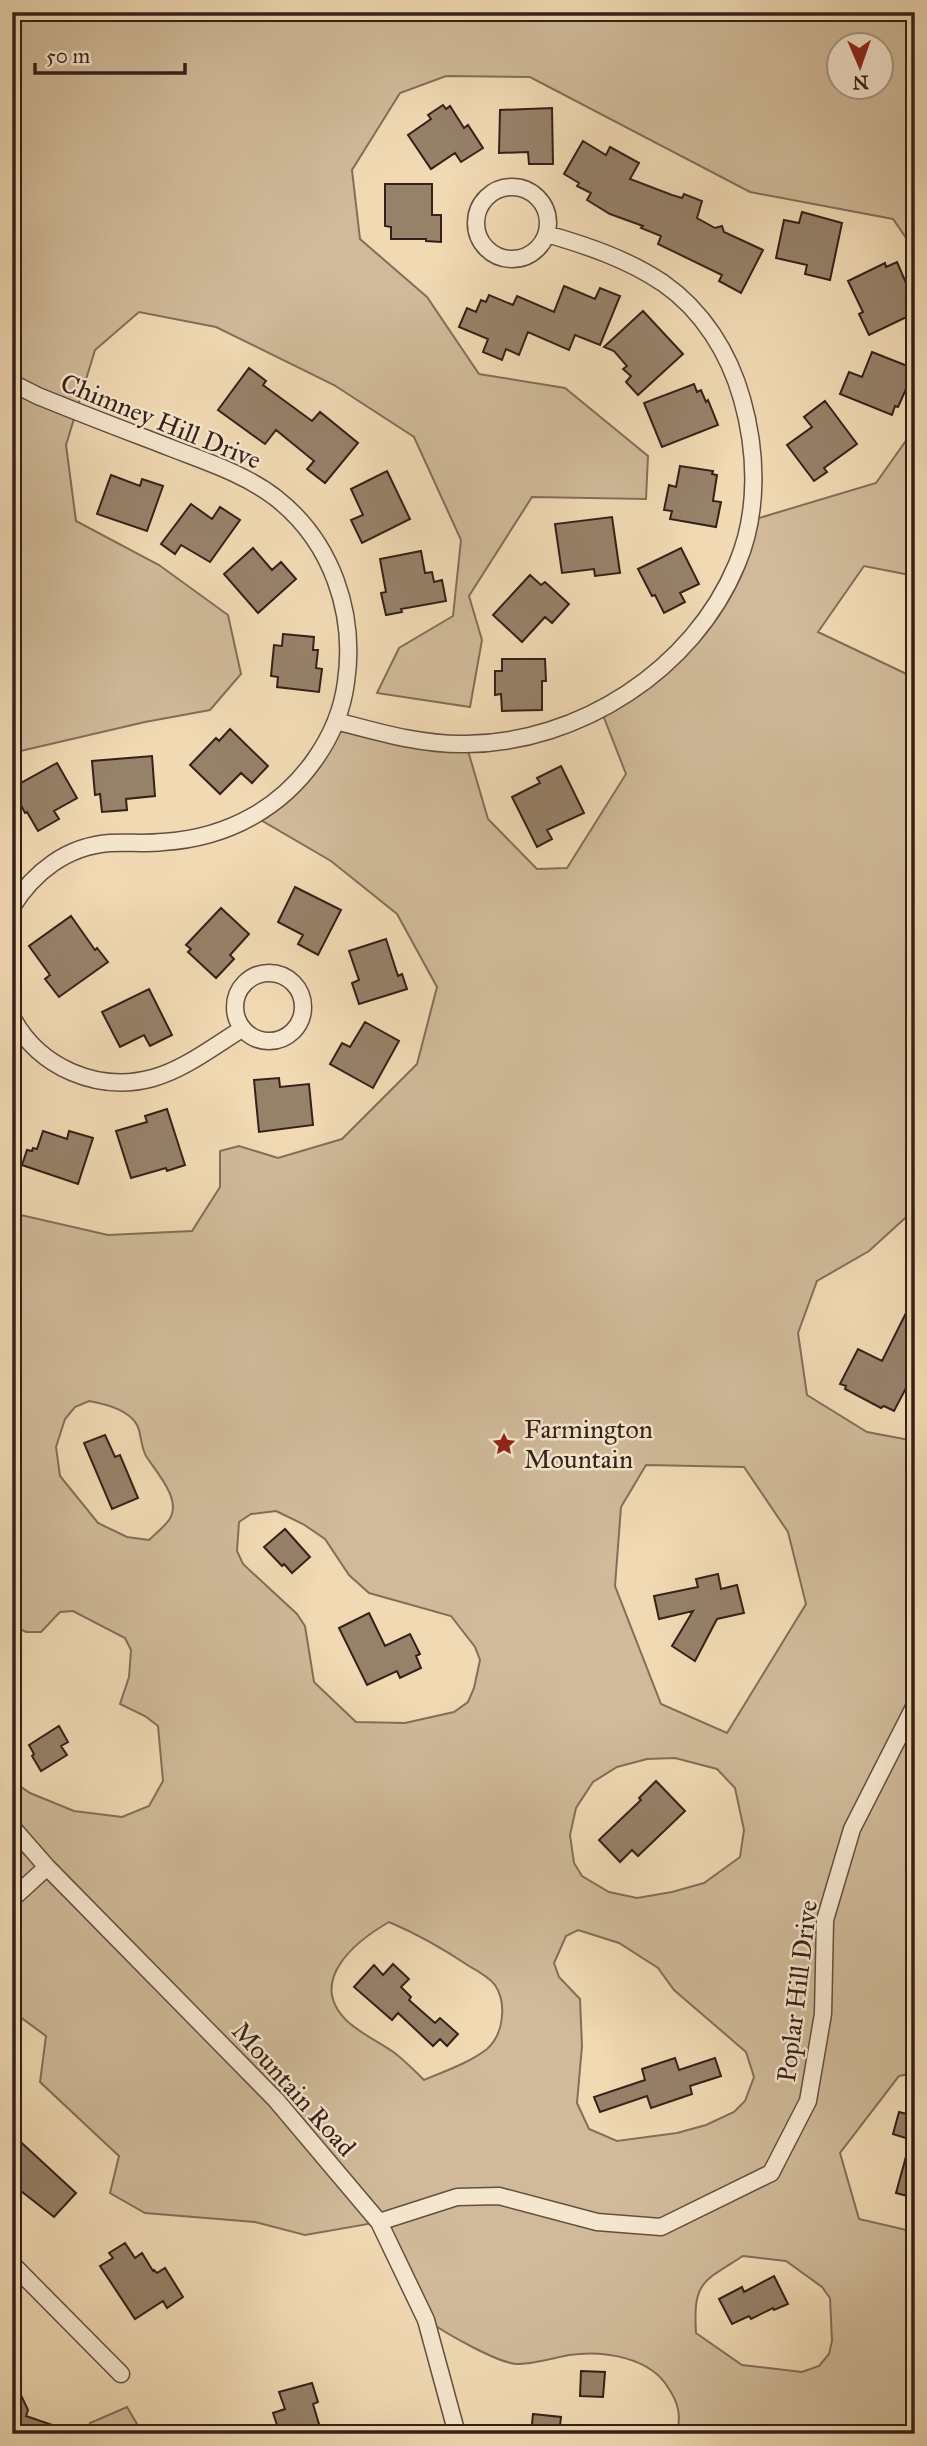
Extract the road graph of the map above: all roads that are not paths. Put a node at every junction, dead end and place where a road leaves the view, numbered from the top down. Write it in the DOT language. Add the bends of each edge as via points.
graph roads {
  1 [pos="547,234"];
  2 [pos="12,383"];
  3 [pos="336,721"];
  4 [pos="12,907"];
  5 [pos="12,1017"];
  6 [pos="242,1029"];
  7 [pos="915,1705"];
  8 [pos="12,1827"];
  9 [pos="47,1867"];
  10 [pos="12,1899"];
  11 [pos="379,2222"];
  12 [pos="12,2264"];
  13 [pos="121,2374"];
  14 [pos="457,2434"];
  1 -- 1 [label="street" via="533,253 510,260 498,257 480,242 476,231 479,207 486,197 508,187 531,192 546,211"];
  1 -- 3 [label="street" via="592,247 665,285 695,312 724,350 751,433 753,488 737,564 717,604 685,645 627,696 589,715 550,730 466,744 382,734"];
  2 -- 3 [label="street, Chimney Hill Drive" via="250,481 299,519 333,571 349,630 345,691"];
  3 -- 4 [label="street, Chimney Hill Drive" via="304,774 254,816 224,831 192,839 107,843 68,854 34,877"];
  5 -- 6 [label="street" via="30,1043 61,1068 116,1083 172,1070"];
  6 -- 6 [label="street" via="263,1041 285,1038 294,1031 303,1001 293,982 262,973 242,985 234,1007"];
  7 -- 11 [label="street, Poplar Hill Drive" via="852,1829 825,1920 823,2014 808,2101 771,2173 661,2227 597,2222 499,2196 457,2197"];
  8 -- 9 [label="street, Mountain Road"];
  9 -- 10 [label="street"];
  9 -- 11 [label="street, Mountain Road" via="276,2100"];
  11 -- 14 [label="street, Mountain Road" via="426,2320"];
  12 -- 13 [label="street"];
}
